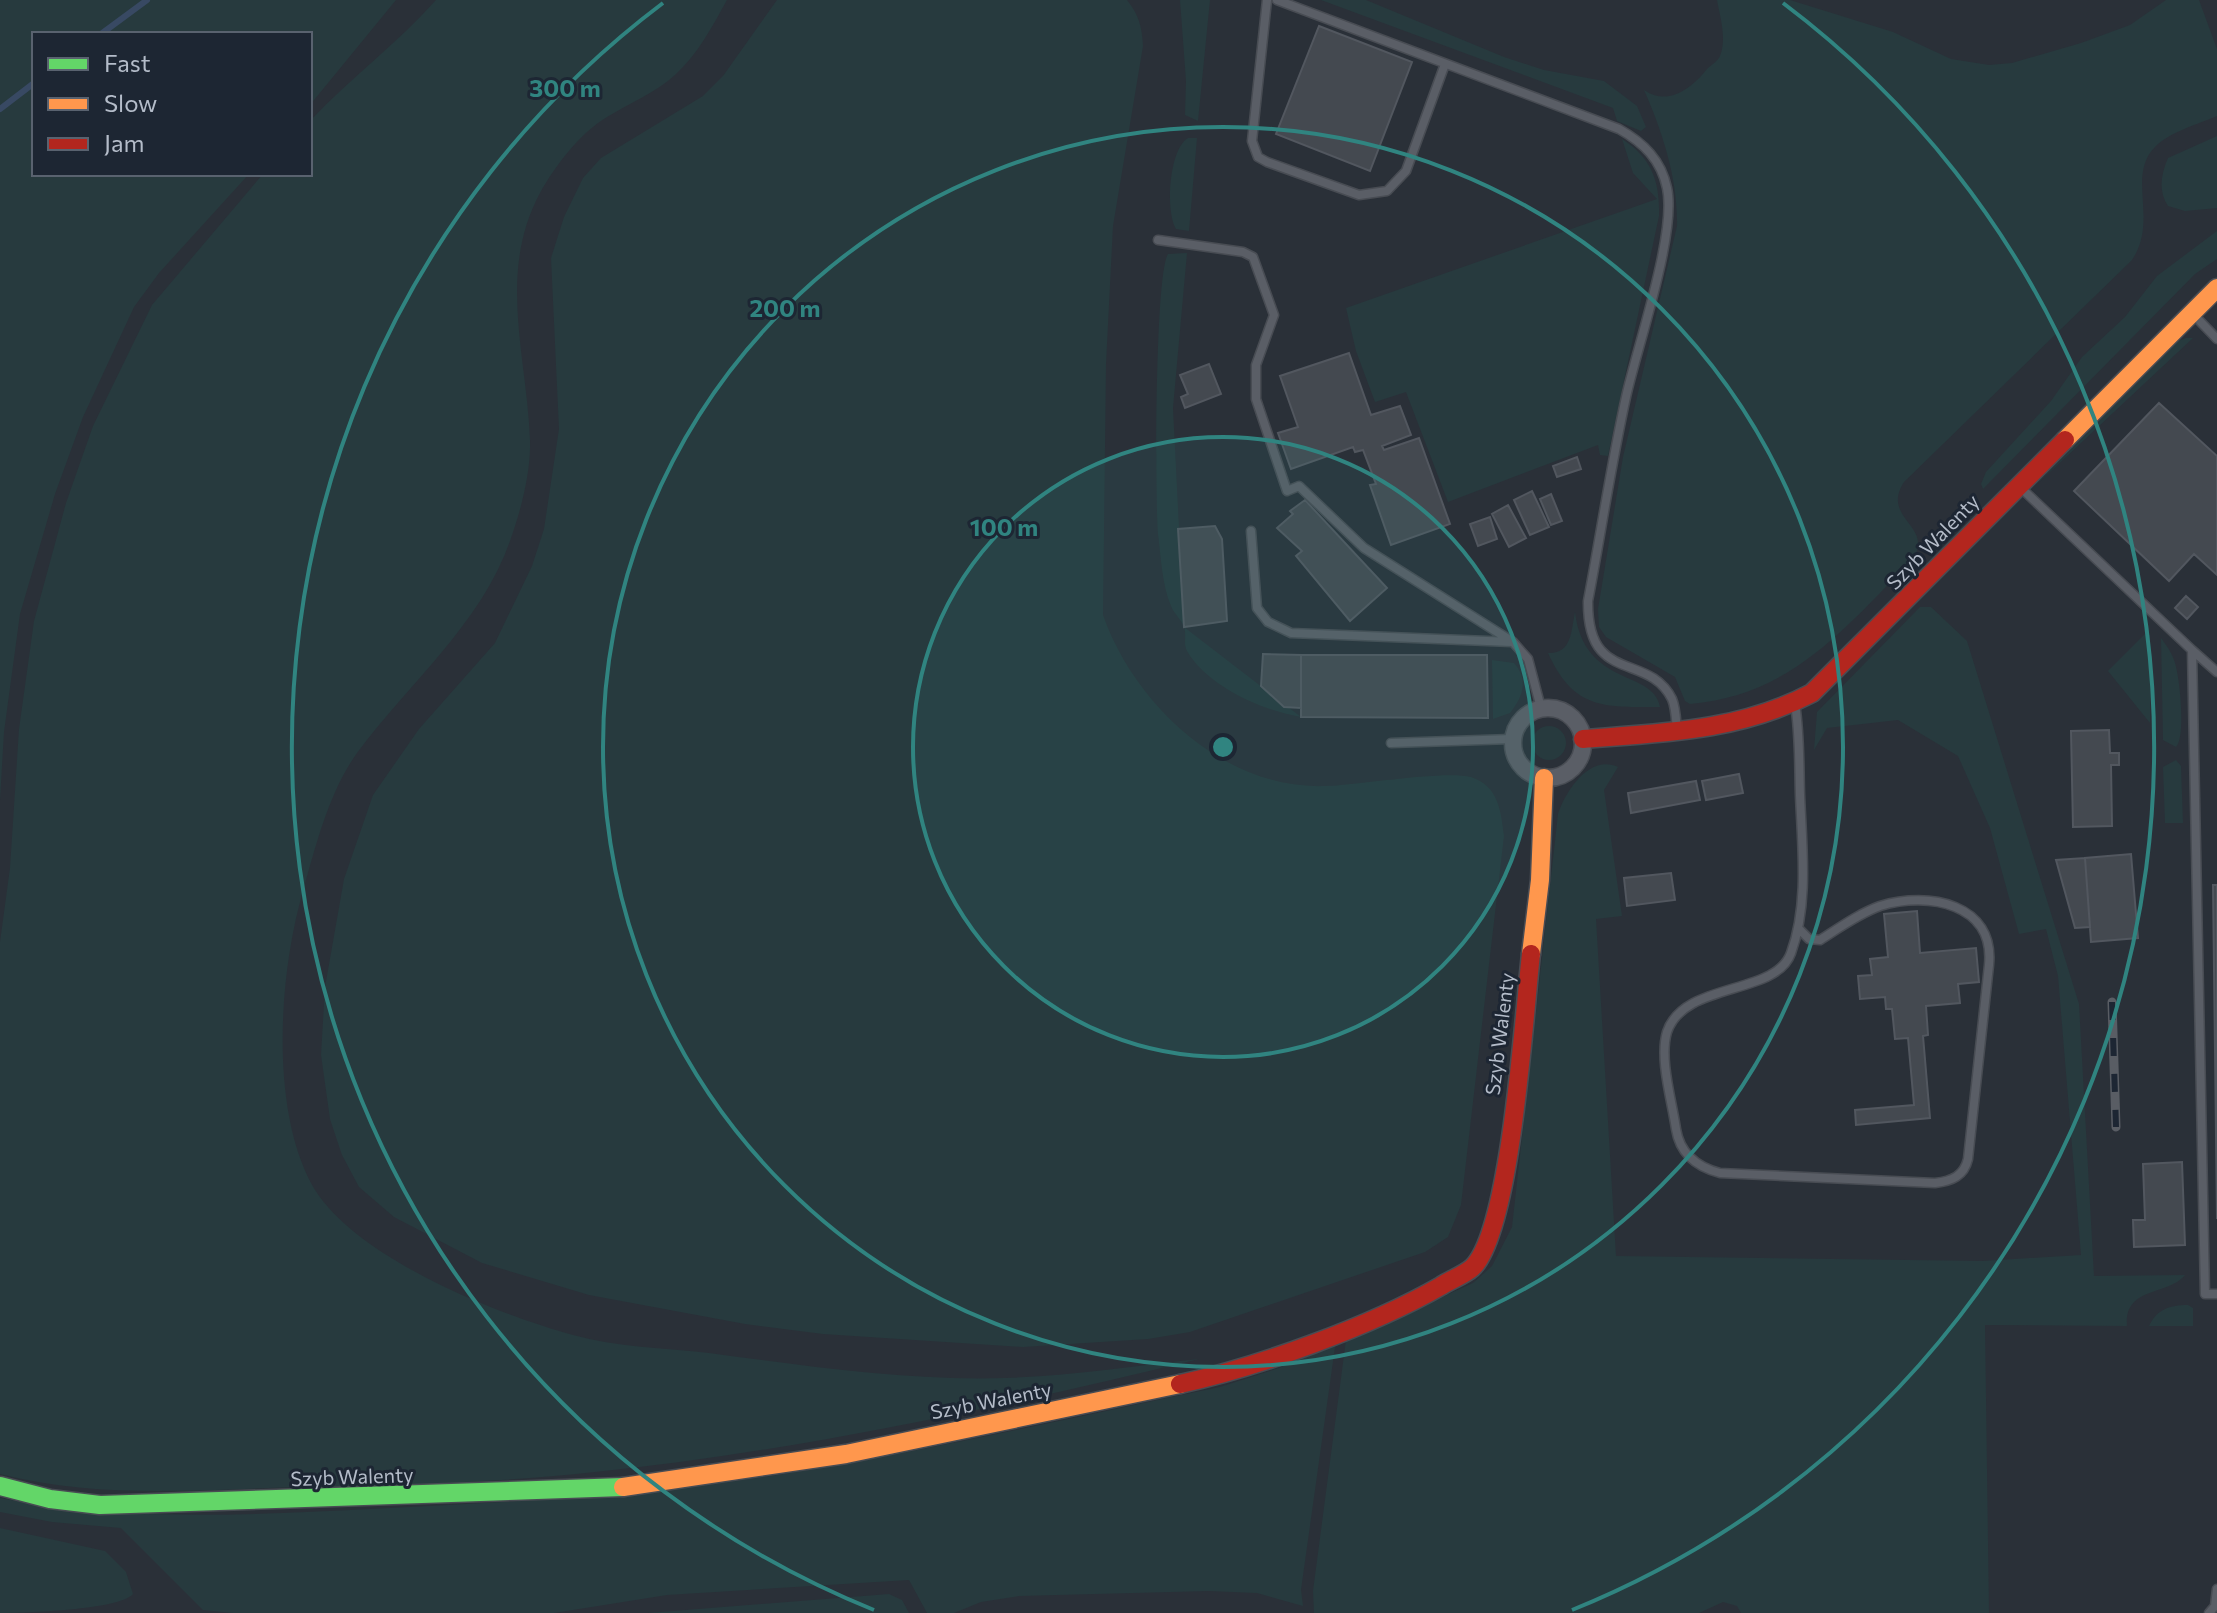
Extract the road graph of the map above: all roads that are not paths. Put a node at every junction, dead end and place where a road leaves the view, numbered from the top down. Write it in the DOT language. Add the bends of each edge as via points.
graph roads {
  1 [pos="1267,0"];
  2 [pos="1277,0"];
  3 [pos="1445,64"];
  4 [pos="1158,240"];
  5 [pos="2217,288"];
  6 [pos="2191,312"];
  7 [pos="2217,339"];
  8 [pos="2018,486"];
  9 [pos="1251,531"];
  10 [pos="1513,642"];
  11 [pos="2192,650"];
  12 [pos="2217,672"];
  13 [pos="1795,703"];
  14 [pos="1541,708"];
  15 [pos="1677,731"];
  16 [pos="1512,739"];
  17 [pos="1583,739"];
  18 [pos="1391,743"];
  19 [pos="1544,778"];
  20 [pos="1798,928"];
  21 [pos="2217,1294"];
  22 [pos="0,1486"];
  23 [pos="2217,1589"];
  24 [pos="2209,1613"];
  1 -- 3 [label="lane" via="1252,141 1254,151 1267,162 1359,195 1387,191 1406,171"];
  2 -- 3 [label="lane"];
  3 -- 15 [label="lane" via="1619,129 1651,152 1661,169 1669,210 1665,239 1626,397 1588,625 1595,645 1613,662 1663,687 1673,701"];
  4 -- 10 [label="lane" via="1243,252 1259,265 1274,315 1254,382 1287,491 1299,486 1364,548"];
  5 -- 6 [label="street, Szyb Walenty"];
  6 -- 7 [label="lane"];
  6 -- 8 [label="street, Szyb Walenty"];
  8 -- 11 [label="lane"];
  8 -- 13 [label="street, Szyb Walenty" via="1831,678"];
  9 -- 10 [label="lane" via="1257,608 1268,622 1291,633"];
  10 -- 14 [label="lane" via="1528,659"];
  11 -- 12 [label="lane"];
  11 -- 21 [label="lane" via="2205,1294"];
  13 -- 15 [label="street, Szyb Walenty" via="1728,724"];
  13 -- 20 [label="lane" via="1803,876"];
  14 -- 16 [label="street" via="1521,719"];
  14 -- 17 [label="street" via="1564,711"];
  15 -- 17 [label="street, Szyb Walenty"];
  16 -- 18 [label="lane"];
  16 -- 19 [label="street" via="1517,761 1533,776"];
  17 -- 19 [label="street" via="1573,768"];
  19 -- 22 [label="street, Szyb Walenty" via="1540,880 1502,1202 1473,1267 1409,1304 1202,1379 846,1454 630,1486 100,1505"];
  20 -- 20 [label="lane" via="1786,964 1768,976 1715,993 1670,1026 1666,1057 1681,1148 1695,1163 1720,1173 1935,1183 1957,1177 1968,1159 1989,965 1989,945 1980,922 1957,907 1920,901 1881,906 1820,940 1809,939"];
  23 -- 24 [label="lane"];
}
